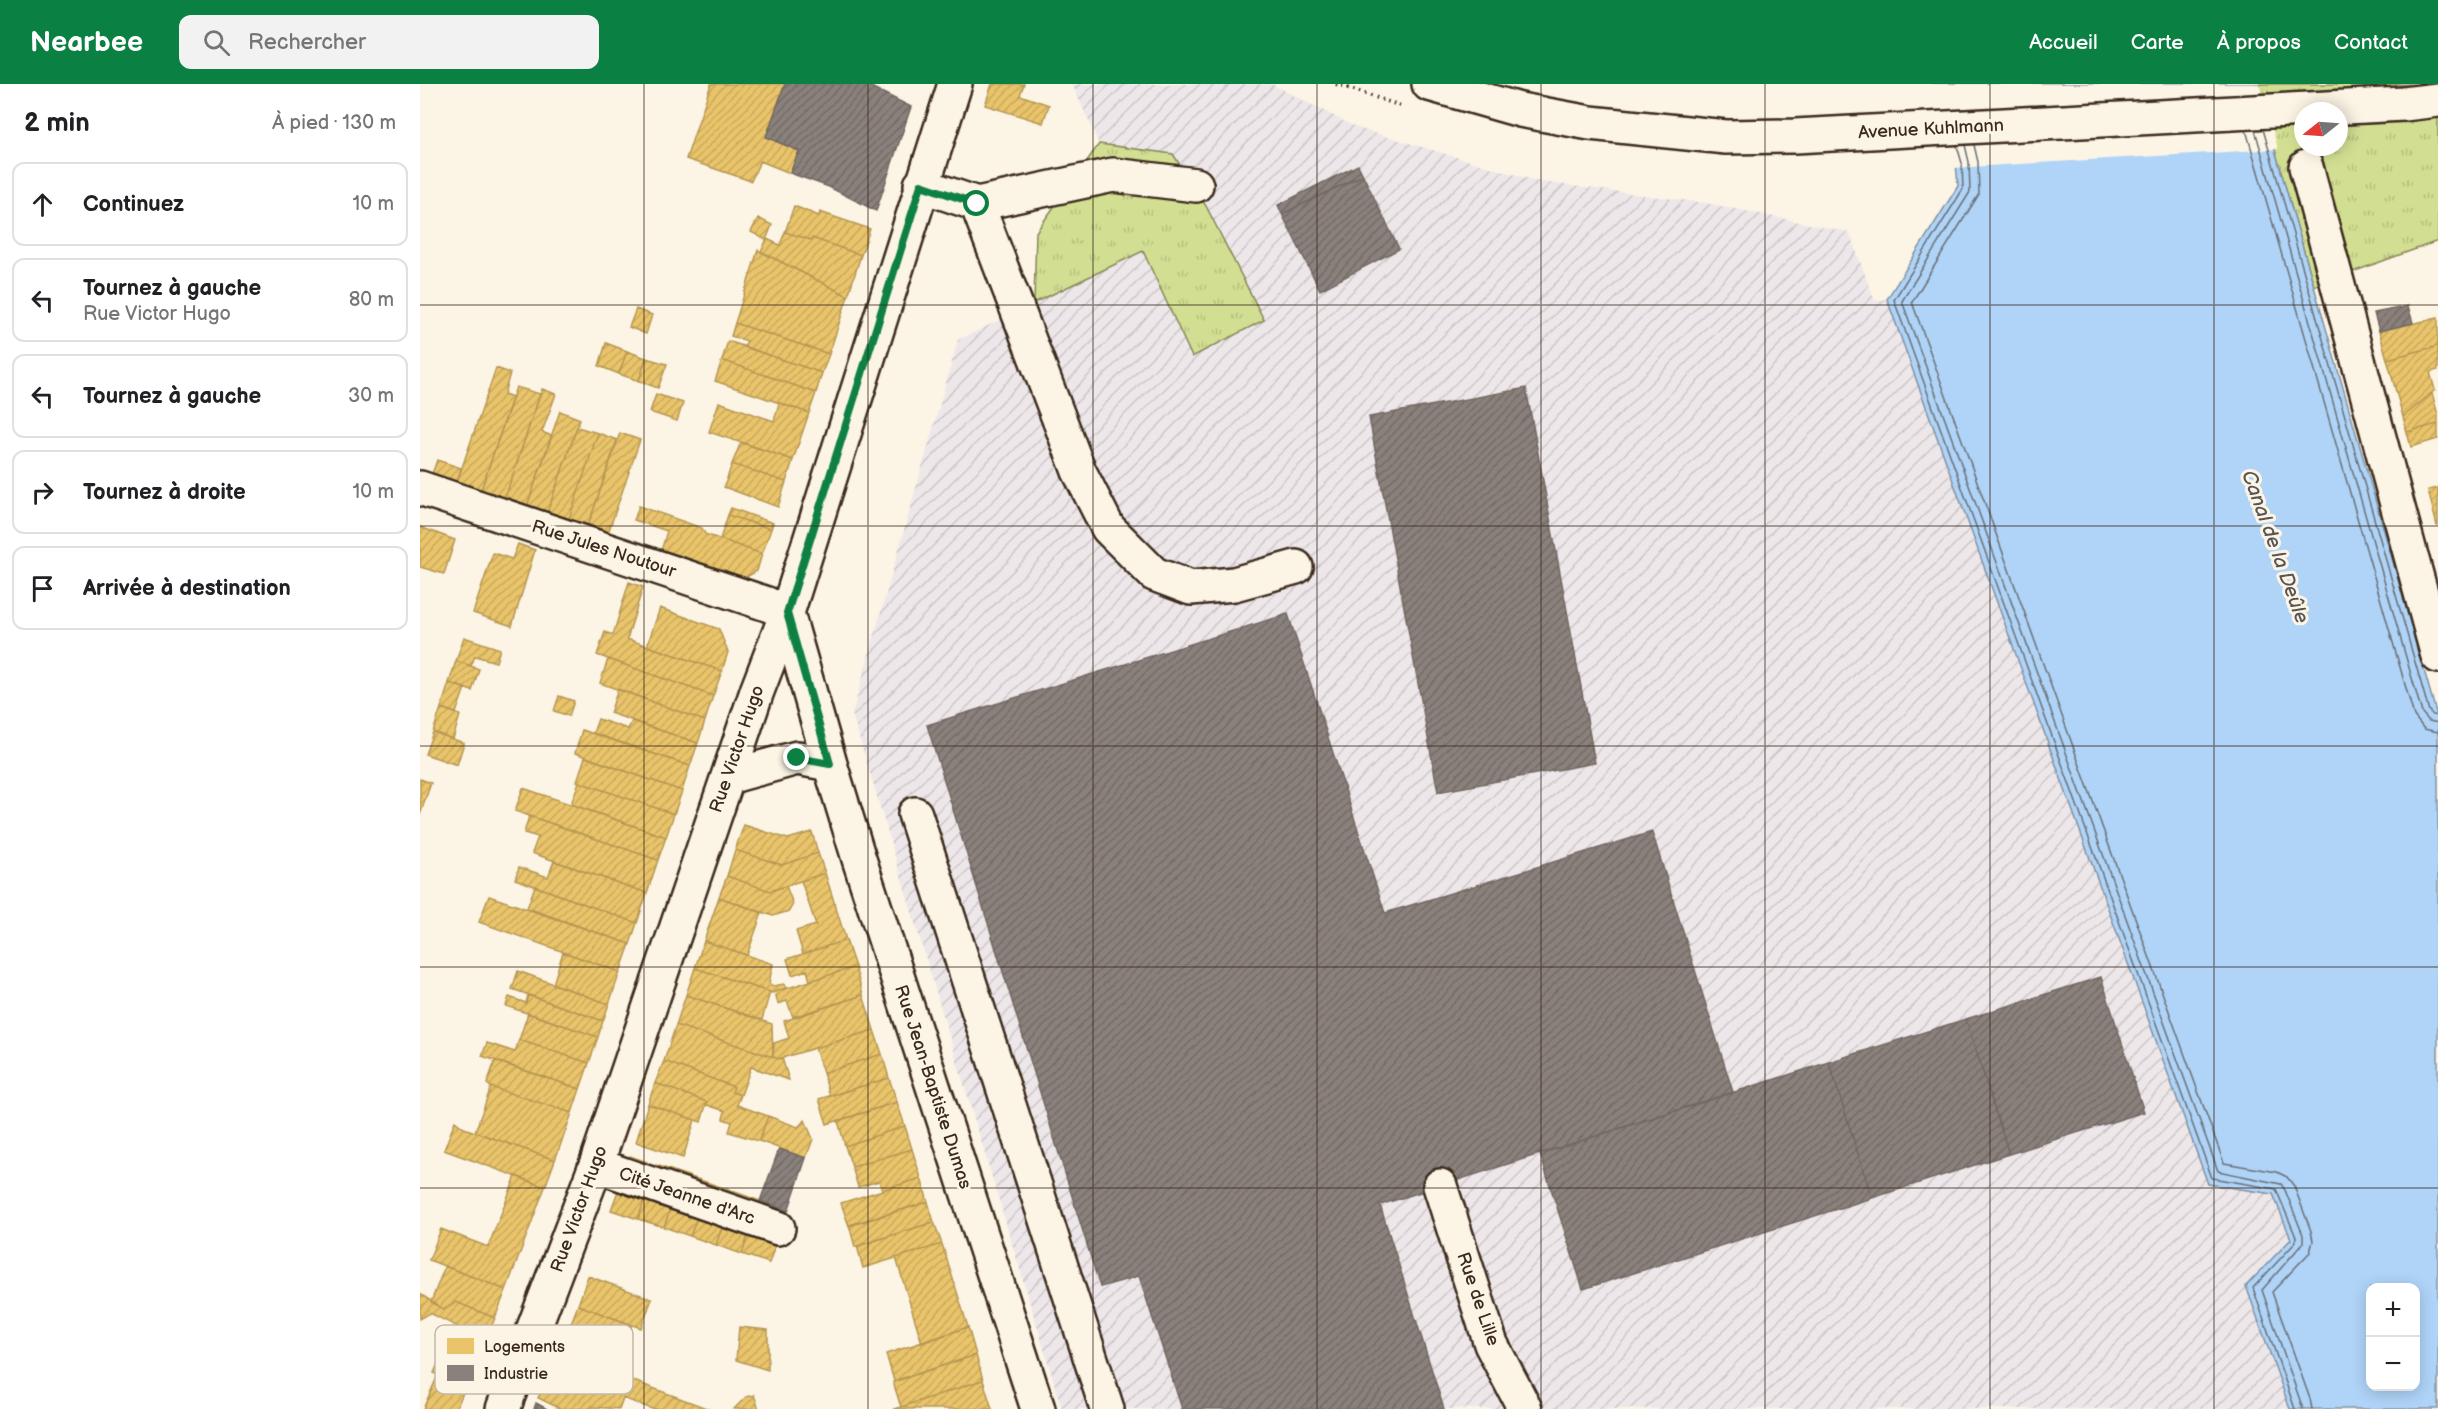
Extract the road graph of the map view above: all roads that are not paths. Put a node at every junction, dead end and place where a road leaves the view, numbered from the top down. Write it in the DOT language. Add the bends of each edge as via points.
graph roads {
  1 [pos="955,84"];
  2 [pos="1429,84"];
  3 [pos="2438,100"];
  4 [pos="2306,167"];
  5 [pos="921,185"];
  6 [pos="1196,185"];
  7 [pos="977,204"];
  8 [pos="420,488"];
  9 [pos="1296,567"];
  10 [pos="2428,583"];
  11 [pos="787,613"];
  12 [pos="2438,656"];
  13 [pos="830,764"];
  14 [pos="728,777"];
  15 [pos="915,814"];
  16 [pos="596,1165"];
  17 [pos="1440,1186"];
  18 [pos="778,1228"];
  19 [pos="535,1325"];
  20 [pos="509,1394"];
  21 [pos="503,1409"];
  22 [pos="1038,1409"];
  23 [pos="1107,1409"];
  24 [pos="1525,1409"];
  1 -- 5 [label="street, Rue Victor Hugo"];
  2 -- 3 [label="street, Avenue Kuhlmann" via="1520,110 1590,123 1726,137"];
  4 -- 10 [label="street"];
  5 -- 7 [label="street"];
  5 -- 11 [label="street, Rue Victor Hugo"];
  6 -- 7 [label="street" via="1113,175"];
  7 -- 9 [label="street" via="1079,471 1108,528 1154,574 1191,588 1234,584"];
  8 -- 11 [label="street, Rue Jules Noutour"];
  10 -- 12 [label="street"];
  11 -- 13 [label="street, Rue Jean-Baptiste Dumas"];
  11 -- 14 [label="street, Rue Victor Hugo"];
  13 -- 14 [label="street" via="797,758"];
  13 -- 22 [label="street, Rue Jean-Baptiste Dumas"];
  14 -- 16 [label="street, Rue Victor Hugo"];
  15 -- 23 [label="street"];
  16 -- 18 [label="street, Cité Jeanne d'Arc"];
  16 -- 19 [label="street, Rue Victor Hugo"];
  17 -- 24 [label="street, Rue de Lille" via="1491,1344"];
  20 -- 21 [label="street, Rue Victor Hugo"];
}
